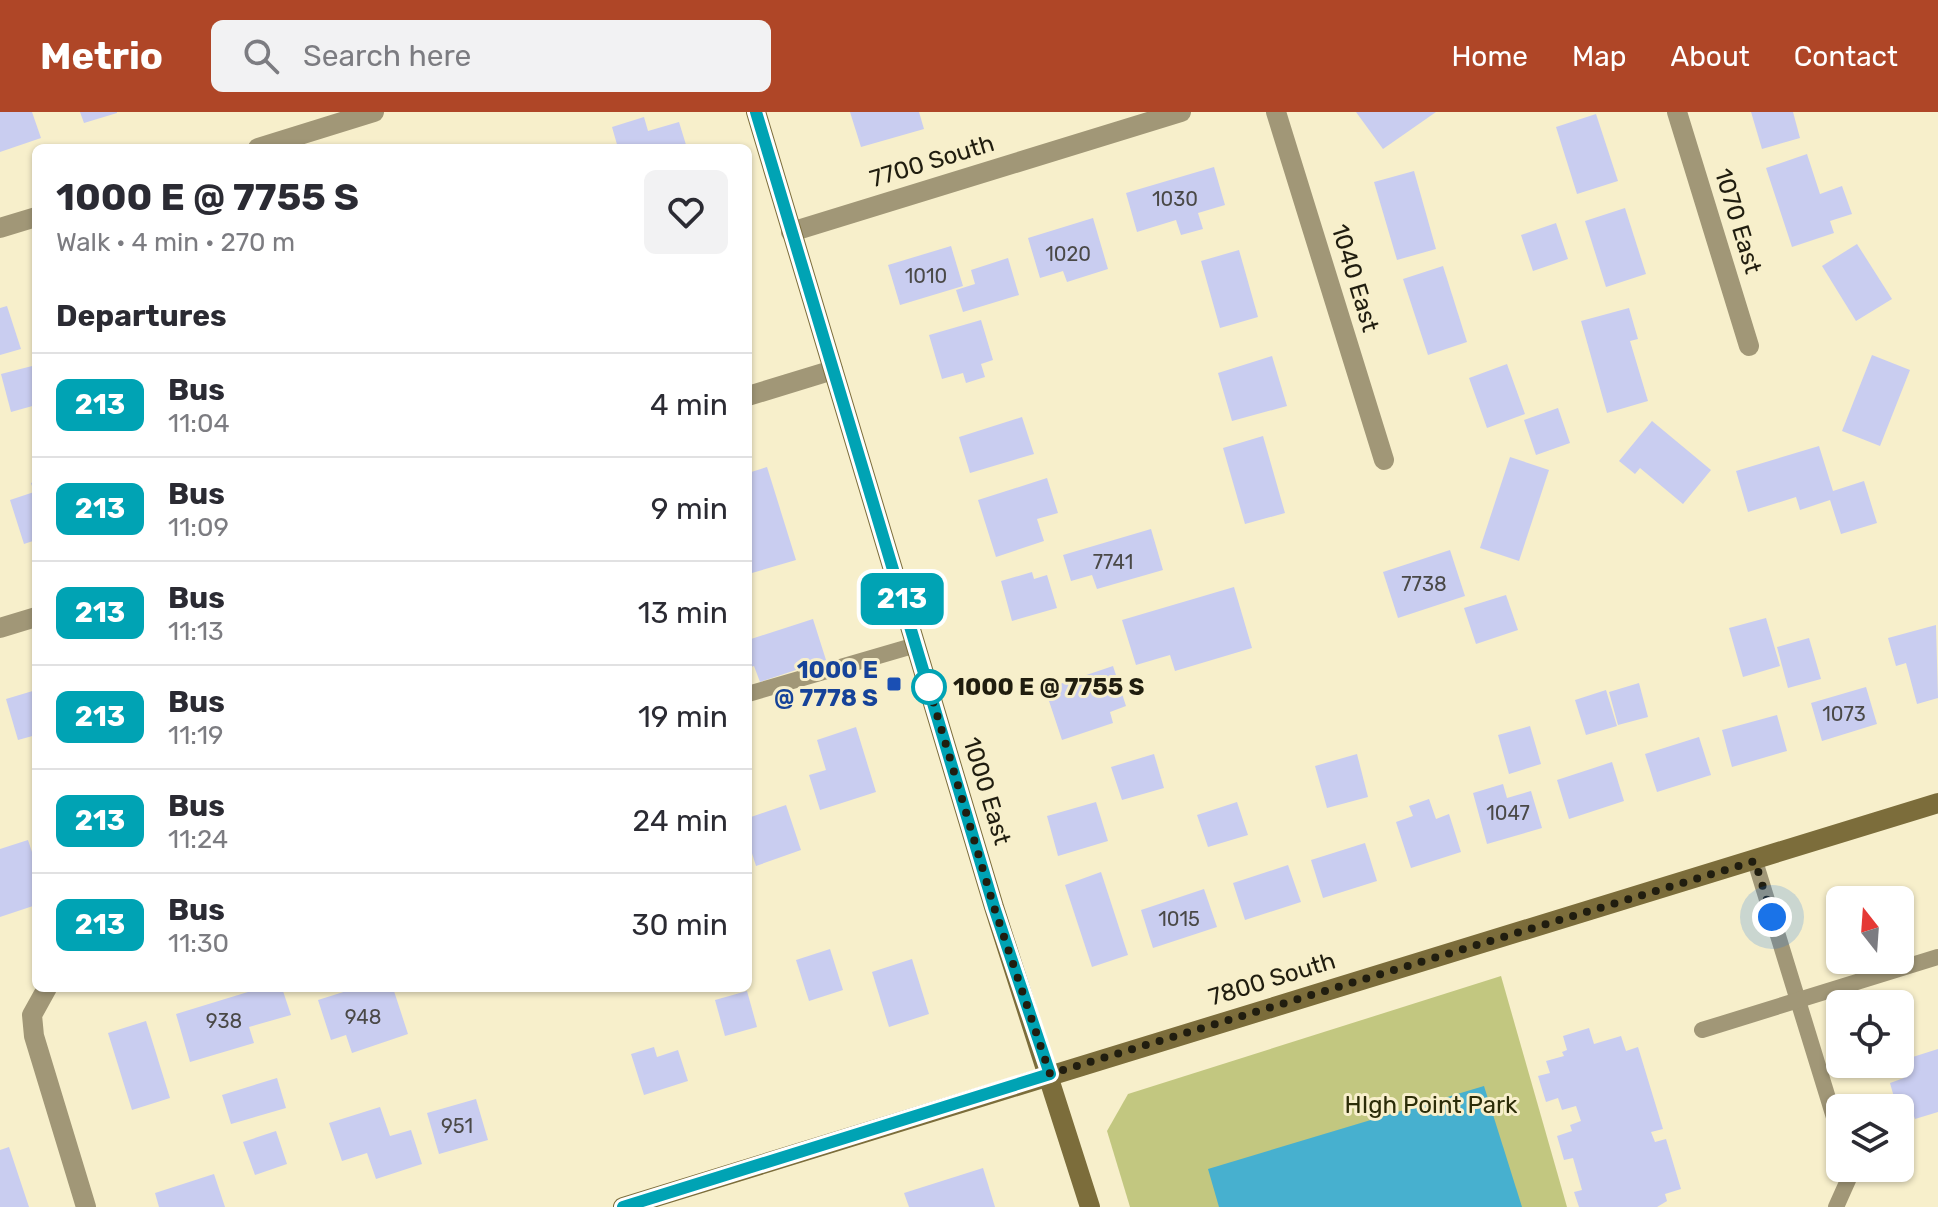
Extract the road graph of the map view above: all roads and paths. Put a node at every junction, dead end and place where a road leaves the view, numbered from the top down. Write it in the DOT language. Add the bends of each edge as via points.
graph roads {
  1 [pos="374,112"];
  2 [pos="756,112"];
  3 [pos="1181,112"];
  4 [pos="1276,112"];
  5 [pos="1677,112"];
  6 [pos="271,144"];
  7 [pos="32,218"];
  8 [pos="0,228"];
  9 [pos="791,232"];
  10 [pos="1749,346"];
  11 [pos="833,370"];
  12 [pos="752,395"];
  13 [pos="1384,460"];
  14 [pos="32,618"];
  15 [pos="0,628"];
  16 [pos="916,645"];
  17 [pos="752,693"];
  18 [pos="1938,803"];
  19 [pos="1755,861"];
  20 [pos="1938,957"];
  21 [pos="45,992"];
  22 [pos="1798,1001"];
  23 [pos="1702,1030"];
  24 [pos="1050,1074"];
  25 [pos="1827,1094"];
  26 [pos="1847,1182"];
  27 [pos="86,1207"];
  28 [pos="623,1207"];
  29 [pos="1090,1207"];
  30 [pos="1836,1207"];
  1 -- 6 [label="street"];
  2 -- 9 [label="main road, 1000 East"];
  3 -- 9 [label="street, 7700 South"];
  4 -- 13 [label="street, 1040 East"];
  5 -- 10 [label="street, 1070 East"];
  7 -- 8 [label="street"];
  9 -- 11 [label="main road, 1000 East"];
  11 -- 12 [label="street"];
  11 -- 16 [label="main road, 1000 East"];
  14 -- 15 [label="street"];
  16 -- 17 [label="lane"];
  16 -- 24 [label="main road, 1000 East"];
  18 -- 19 [label="main road, 7800 South"];
  19 -- 22 [label="lane"];
  19 -- 24 [label="main road, 7800 South"];
  20 -- 22 [label="lane"];
  21 -- 27 [label="street" via="32,1015 34,1036"];
  22 -- 23 [label="lane"];
  22 -- 25 [label="lane"];
  24 -- 28 [label="main road, 7800 South"];
  24 -- 29 [label="main road, 1000 East"];
  26 -- 30 [label="lane"];
}
